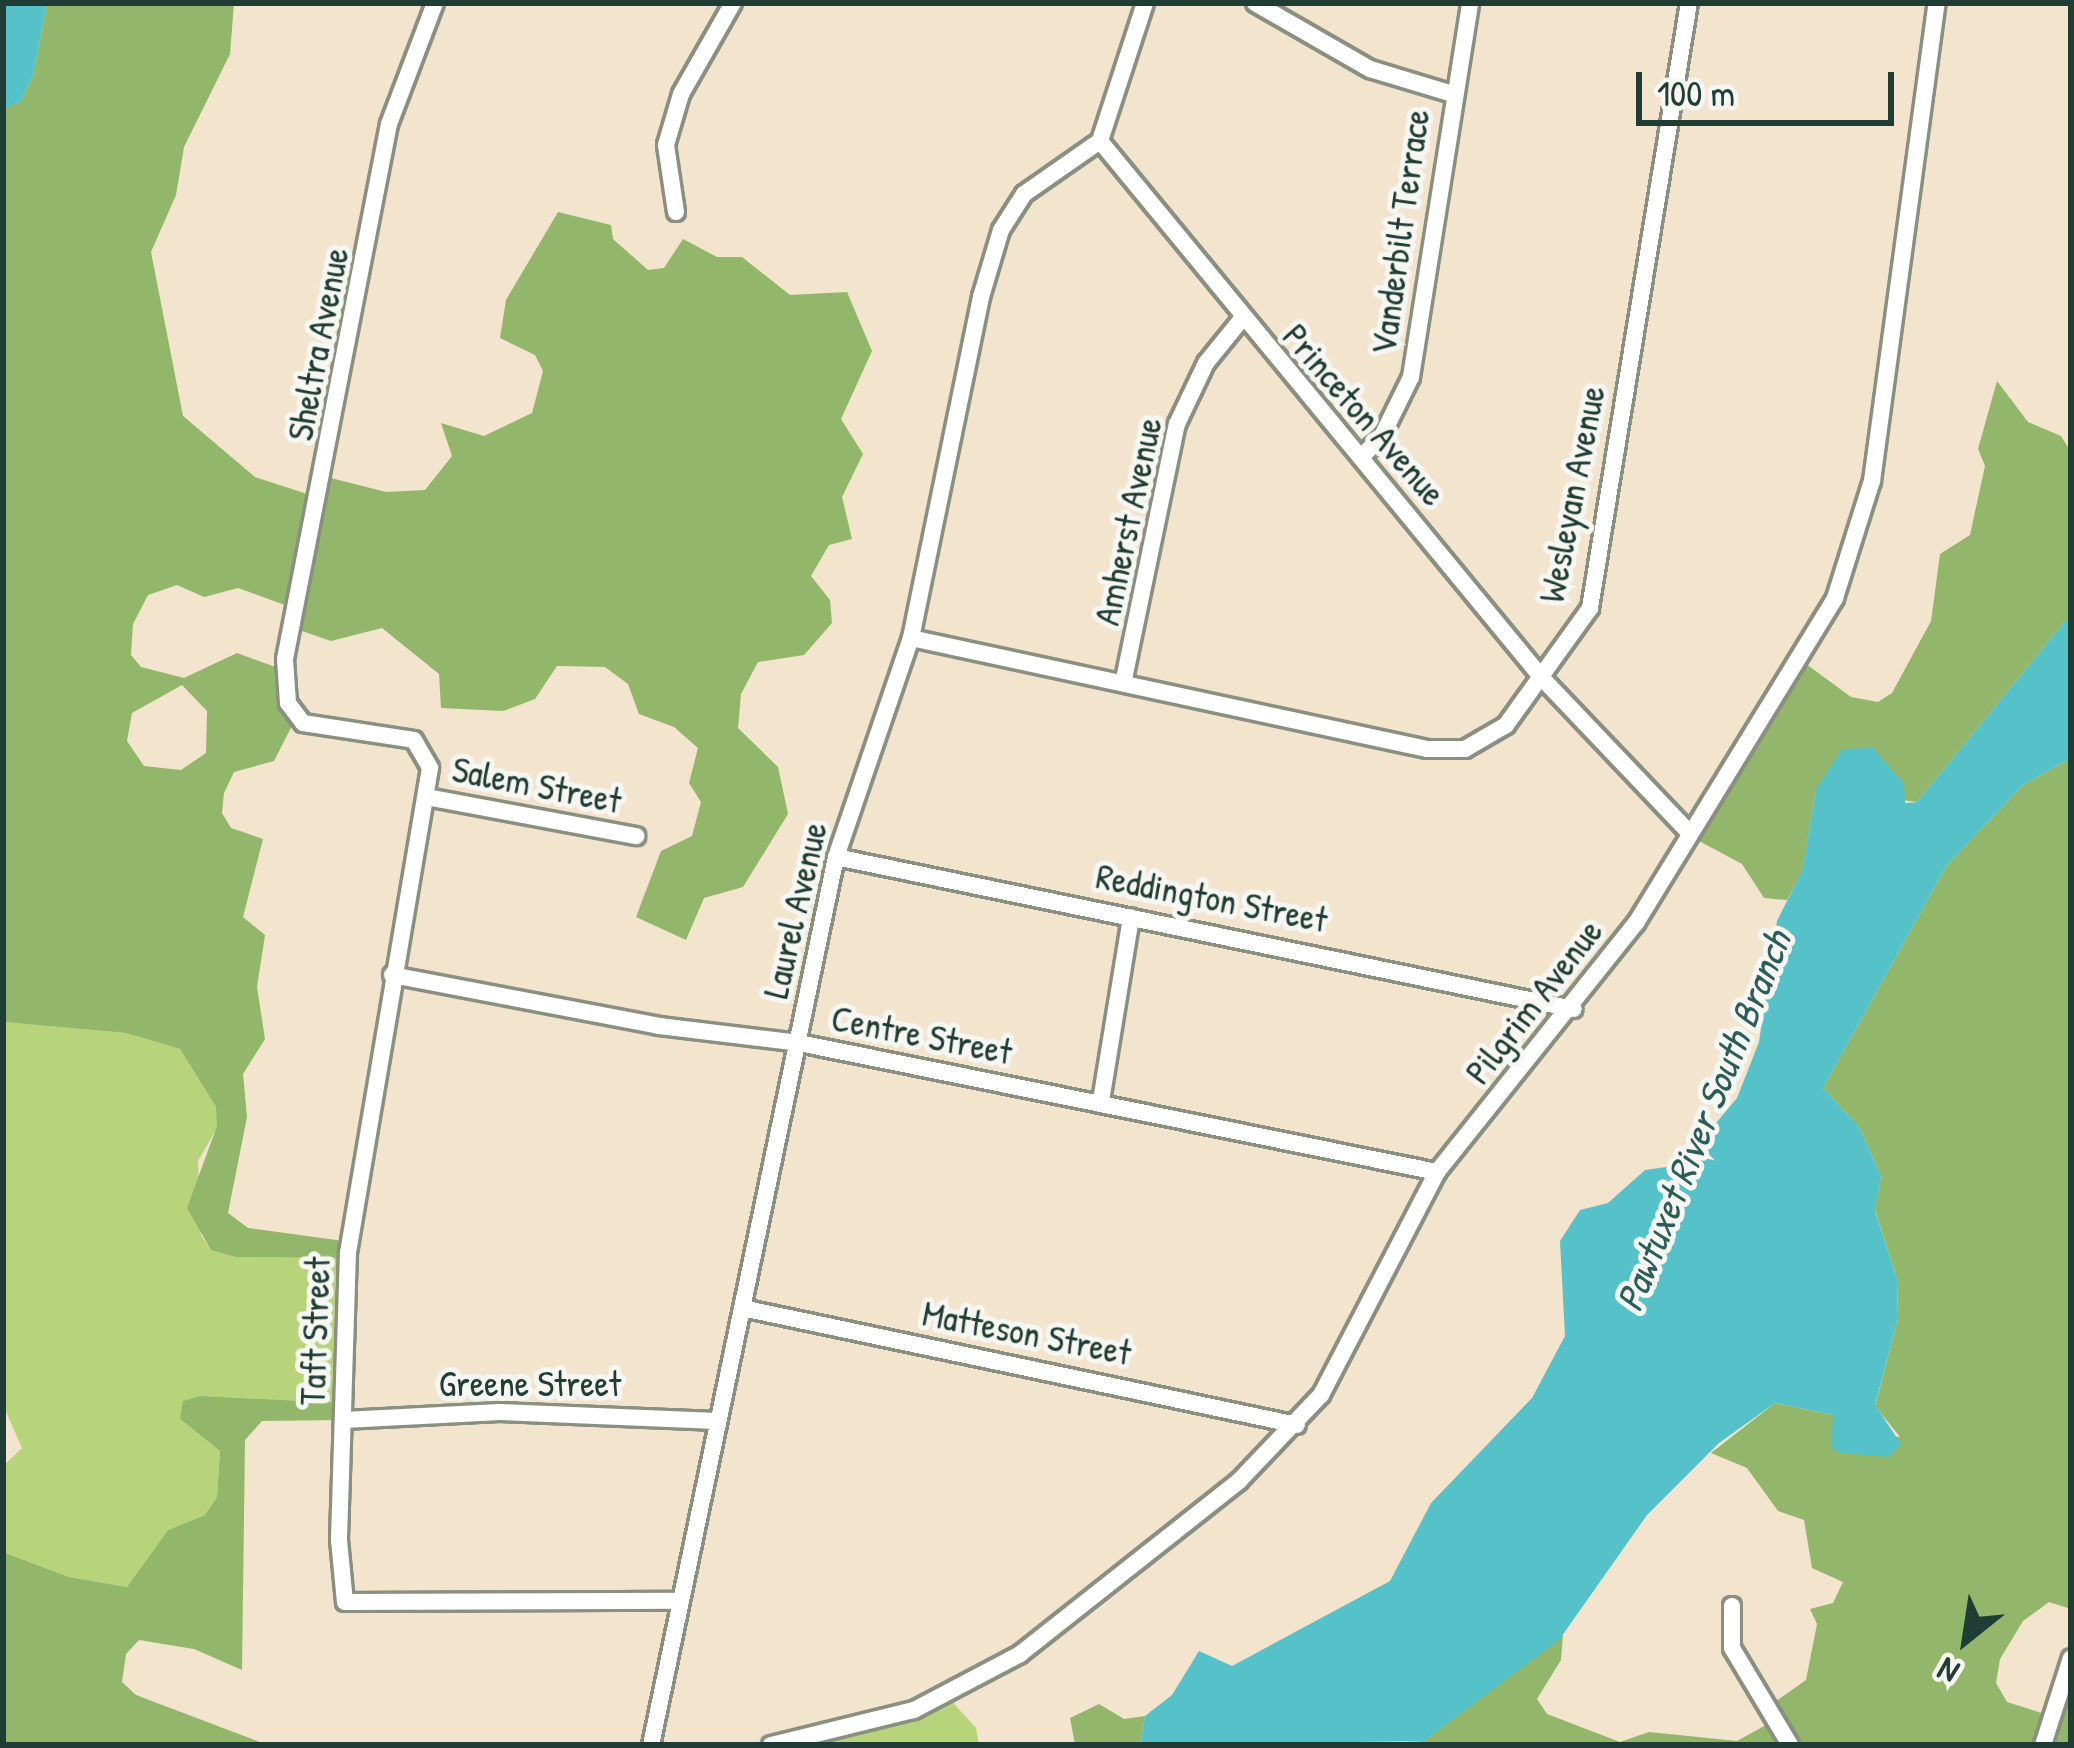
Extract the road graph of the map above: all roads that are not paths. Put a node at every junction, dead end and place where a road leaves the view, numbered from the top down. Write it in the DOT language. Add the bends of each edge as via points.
graph roads {
  1 [pos="435,3"];
  2 [pos="734,3"];
  3 [pos="1145,3"];
  4 [pos="1256,3"];
  5 [pos="1470,3"];
  6 [pos="1689,3"];
  7 [pos="1937,3"];
  8 [pos="1453,94"];
  9 [pos="1100,141"];
  10 [pos="676,212"];
  11 [pos="1241,320"];
  12 [pos="1360,458"];
  13 [pos="911,638"];
  14 [pos="1542,678"];
  15 [pos="1124,680"];
  16 [pos="414,740"];
  17 [pos="427,797"];
  18 [pos="1688,830"];
  19 [pos="635,836"];
  20 [pos="836,857"];
  21 [pos="1131,917"];
  22 [pos="392,975"];
  23 [pos="1573,1009"];
  24 [pos="799,1043"];
  25 [pos="1101,1101"];
  26 [pos="1437,1172"];
  27 [pos="742,1308"];
  28 [pos="344,1420"];
  29 [pos="717,1421"];
  30 [pos="1297,1425"];
  31 [pos="677,1601"];
  32 [pos="1732,1606"];
  33 [pos="2071,1658"];
  34 [pos="651,1745"];
  35 [pos="771,1745"];
  36 [pos="1790,1745"];
  37 [pos="2043,1745"];
  1 -- 16 [label="street, Sheltra Avenue" via="389,124 285,659 288,703 303,723"];
  2 -- 10 [label="street" via="681,94 666,145"];
  3 -- 9 [label="street"];
  4 -- 8 [label="street" via="1370,69"];
  5 -- 8 [label="street, Vanderbilt Terrace"];
  6 -- 14 [label="street, Wesleyan Avenue" via="1590,608"];
  7 -- 18 [label="street, Pilgrim Avenue" via="1872,481 1852,552 1808,644"];
  8 -- 12 [label="street, Vanderbilt Terrace" via="1411,377 1381,438"];
  9 -- 11 [label="street, Princeton Avenue"];
  9 -- 13 [label="street, Laurel Avenue" via="1024,194 1001,230"];
  11 -- 12 [label="street, Princeton Avenue"];
  11 -- 15 [label="street, Amherst Avenue" via="1207,363 1177,424"];
  12 -- 14 [label="street, Princeton Avenue"];
  13 -- 15 [label="street, Wesleyan Avenue"];
  13 -- 20 [label="street, Laurel Avenue"];
  14 -- 15 [label="street, Wesleyan Avenue" via="1506,725 1465,748 1446,749"];
  14 -- 18 [label="street, Princeton Avenue"];
  16 -- 17 [label="street, Taft Street" via="430,768"];
  17 -- 19 [label="street, Salem Street"];
  17 -- 22 [label="street, Taft Street"];
  18 -- 23 [label="street, Pilgrim Avenue" via="1636,923"];
  20 -- 21 [label="street, Reddington Street"];
  20 -- 24 [label="street, Laurel Avenue"];
  21 -- 23 [label="street, Reddington Street"];
  21 -- 25 [label="street"];
  22 -- 24 [label="street, Centre Street" via="658,1026"];
  22 -- 28 [label="street, Taft Street" via="348,1252"];
  23 -- 26 [label="street, Pilgrim Avenue"];
  24 -- 25 [label="street, Centre Street"];
  24 -- 27 [label="street, Laurel Avenue"];
  25 -- 26 [label="street, Centre Street"];
  26 -- 30 [label="street, Pilgrim Avenue" via="1322,1395"];
  27 -- 29 [label="street, Laurel Avenue"];
  27 -- 30 [label="street, Matteson Street"];
  28 -- 29 [label="street, Greene Street" via="500,1412"];
  28 -- 31 [label="street, Taft Street" via="345,1601"];
  29 -- 31 [label="street, Laurel Avenue"];
  30 -- 35 [label="street, Pilgrim Avenue" via="1239,1481 964,1689"];
  31 -- 34 [label="street, Laurel Avenue"];
  32 -- 36 [label="street" via="1732,1648"];
  33 -- 37 [label="street"];
}
